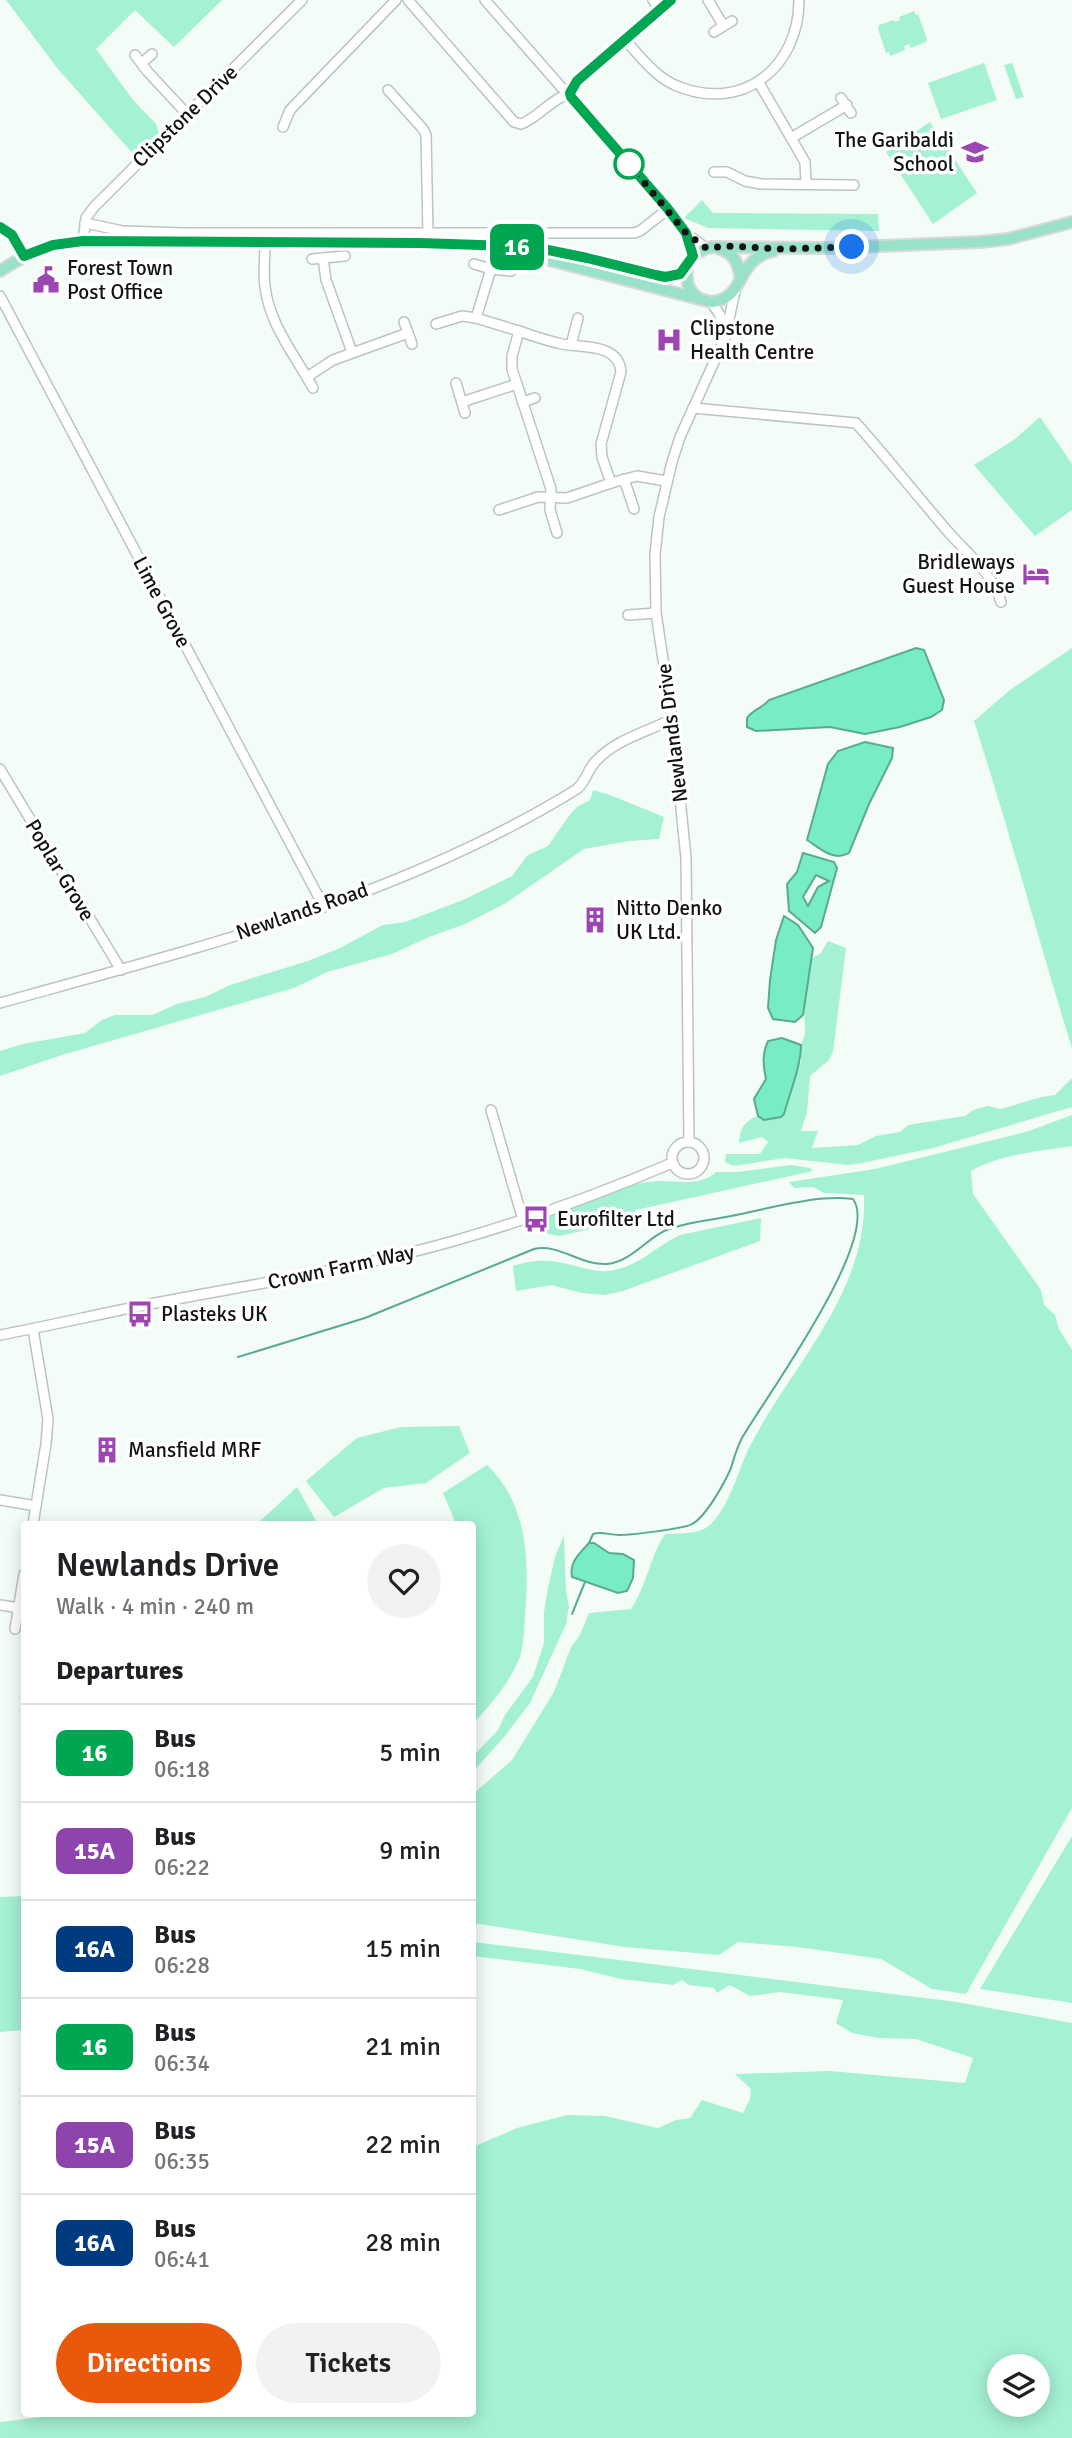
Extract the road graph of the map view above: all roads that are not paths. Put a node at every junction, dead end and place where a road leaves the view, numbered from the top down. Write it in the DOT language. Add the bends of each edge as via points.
graph roads {
  1 [pos="302,0"];
  2 [pos="396,0"];
  3 [pos="408,0"];
  4 [pos="485,0"];
  5 [pos="653,0"];
  6 [pos="671,0"];
  7 [pos="708,0"];
  8 [pos="799,0"];
  9 [pos="660,9"];
  10 [pos="714,32"];
  11 [pos="625,40"];
  12 [pos="152,54"];
  13 [pos="135,55"];
  14 [pos="142,63"];
  15 [pos="759,83"];
  16 [pos="388,90"];
  17 [pos="570,93"];
  18 [pos="846,105"];
  19 [pos="187,114"];
  20 [pos="283,127"];
  21 [pos="791,138"];
  22 [pos="714,172"];
  23 [pos="806,184"];
  24 [pos="854,185"];
  25 [pos="668,209"];
  26 [pos="1072,222"];
  27 [pos="85,223"];
  28 [pos="0,227"];
  29 [pos="428,233"];
  30 [pos="686,233"];
  31 [pos="83,241"];
  32 [pos="265,243"];
  33 [pos="482,246"];
  34 [pos="709,248"];
  35 [pos="781,249"];
  36 [pos="24,256"];
  37 [pos="345,256"];
  38 [pos="323,258"];
  39 [pos="312,259"];
  40 [pos="690,262"];
  41 [pos="474,264"];
  42 [pos="491,269"];
  43 [pos="0,271"];
  44 [pos="511,271"];
  45 [pos="740,276"];
  46 [pos="735,291"];
  47 [pos="0,296"];
  48 [pos="709,302"];
  49 [pos="476,318"];
  50 [pos="578,318"];
  51 [pos="404,323"];
  52 [pos="436,324"];
  53 [pos="519,331"];
  54 [pos="408,333"];
  55 [pos="725,338"];
  56 [pos="412,344"];
  57 [pos="571,345"];
  58 [pos="352,352"];
  59 [pos="307,377"];
  60 [pos="456,383"];
  61 [pos="517,384"];
  62 [pos="313,388"];
  63 [pos="535,398"];
  64 [pos="462,402"];
  65 [pos="522,402"];
  66 [pos="693,408"];
  67 [pos="465,413"];
  68 [pos="624,479"];
  69 [pos="666,481"];
  70 [pos="611,483"];
  71 [pos="550,498"];
  72 [pos="634,509"];
  73 [pos="499,510"];
  74 [pos="557,533"];
  75 [pos="1001,602"];
  76 [pos="656,612"];
  77 [pos="628,615"];
  78 [pos="672,719"];
  79 [pos="0,769"];
  80 [pos="324,907"];
  81 [pos="121,970"];
  82 [pos="0,1003"];
  83 [pos="491,1110"];
  84 [pos="689,1142"];
  85 [pos="672,1163"];
  86 [pos="523,1220"];
  87 [pos="33,1329"];
  88 [pos="0,1335"];
  89 [pos="0,1500"];
  90 [pos="36,1506"];
  91 [pos="34,1521"];
  92 [pos="21,1594"];
  93 [pos="0,1605"];
  94 [pos="19,1608"];
  95 [pos="15,1629"];
  1 -- 19 [label="street, Clipstone Drive"];
  2 -- 20 [label="street" via="290,110"];
  3 -- 17 [label="street" via="514,122 526,122"];
  4 -- 17 [label="street"];
  5 -- 9 [label="street"];
  6 -- 9 [label="street"];
  7 -- 10 [label="street" via="727,23"];
  8 -- 15 [label="street" via="790,46 783,60"];
  9 -- 11 [label="street"];
  11 -- 15 [label="street" via="663,79 692,91 725,92"];
  11 -- 17 [label="street" via="577,81"];
  12 -- 14 [label="street"];
  13 -- 14 [label="street"];
  14 -- 19 [label="street"];
  15 -- 21 [label="street"];
  16 -- 29 [label="street" via="426,135"];
  17 -- 25 [label="street"];
  18 -- 21 [label="street"];
  19 -- 27 [label="street, Clipstone Drive" via="94,207"];
  21 -- 23 [label="street" via="805,162"];
  22 -- 23 [label="street" via="727,172 751,183"];
  23 -- 24 [label="street"];
  25 -- 29 [label="street" via="634,233"];
  25 -- 30 [label="street"];
  26 -- 35 [label="main road" via="980,242"];
  27 -- 29 [label="street" via="123,231"];
  27 -- 31 [label="street"];
  28 -- 36 [label="street" via="12,235"];
  30 -- 34 [label="street"];
  30 -- 40 [label="street"];
  31 -- 32 [label="main road"];
  31 -- 36 [label="main road" via="53,245"];
  32 -- 33 [label="main road"];
  32 -- 59 [label="street" via="268,302 278,331"];
  33 -- 40 [label="main road" via="543,249 665,277 680,274"];
  33 -- 48 [label="main road"];
  34 -- 35 [label="main road"];
  34 -- 40 [label="main road"];
  34 -- 45 [label="main road" via="734,257"];
  35 -- 45 [label="main road" via="755,258"];
  36 -- 43 [label="main road"];
  37 -- 38 [label="street"];
  38 -- 39 [label="street"];
  38 -- 58 [label="street" via="326,280"];
  40 -- 48 [label="main road" via="688,287"];
  41 -- 42 [label="street"];
  42 -- 44 [label="street"];
  42 -- 49 [label="street"];
  45 -- 46 [label="main road"];
  46 -- 48 [label="main road" via="726,299"];
  46 -- 55 [label="street, Newlands Drive"];
  47 -- 80 [label="street, Lime Grove"];
  48 -- 55 [label="street" via="720,316"];
  49 -- 52 [label="street" via="462,316"];
  49 -- 53 [label="street"];
  50 -- 57 [label="street"];
  51 -- 54 [label="street"];
  53 -- 57 [label="street"];
  53 -- 61 [label="street" via="512,360"];
  54 -- 56 [label="street"];
  54 -- 58 [label="street"];
  55 -- 66 [label="street, Newlands Drive"];
  57 -- 70 [label="street" via="610,353 620,365 601,443"];
  58 -- 59 [label="street"];
  59 -- 62 [label="street"];
  60 -- 64 [label="street"];
  61 -- 64 [label="street"];
  61 -- 65 [label="street"];
  63 -- 65 [label="street"];
  64 -- 67 [label="street"];
  65 -- 71 [label="street"];
  66 -- 69 [label="street, Newlands Drive"];
  66 -- 75 [label="street" via="856,423 981,568"];
  68 -- 69 [label="street" via="642,476"];
  68 -- 70 [label="street"];
  68 -- 72 [label="street"];
  69 -- 76 [label="street, Newlands Drive" via="656,540"];
  70 -- 71 [label="street" via="567,498"];
  71 -- 73 [label="street" via="538,497"];
  71 -- 74 [label="street"];
  76 -- 77 [label="street"];
  76 -- 78 [label="street, Newlands Drive"];
  78 -- 80 [label="street, Newlands Road" via="620,741 594,763 577,789 496,836"];
  78 -- 84 [label="street, Newlands Drive" via="685,858"];
  79 -- 81 [label="street, Poplar Grove"];
  80 -- 81 [label="street, Newlands Road"];
  81 -- 82 [label="street, Newlands Road"];
  83 -- 86 [label="street"];
  84 -- 85 [label="street" via="676,1146"];
  84 -- 85 [label="street" via="704,1153 701,1168 684,1174"];
  85 -- 86 [label="street, Crown Farm Way"];
  86 -- 87 [label="street, Crown Farm Way" via="349,1267"];
  87 -- 88 [label="street, Crown Farm Way"];
  87 -- 90 [label="street" via="48,1419"];
  89 -- 90 [label="street"];
  90 -- 91 [label="street"];
  92 -- 94 [label="street"];
  93 -- 94 [label="street"];
  94 -- 95 [label="street"];
}
